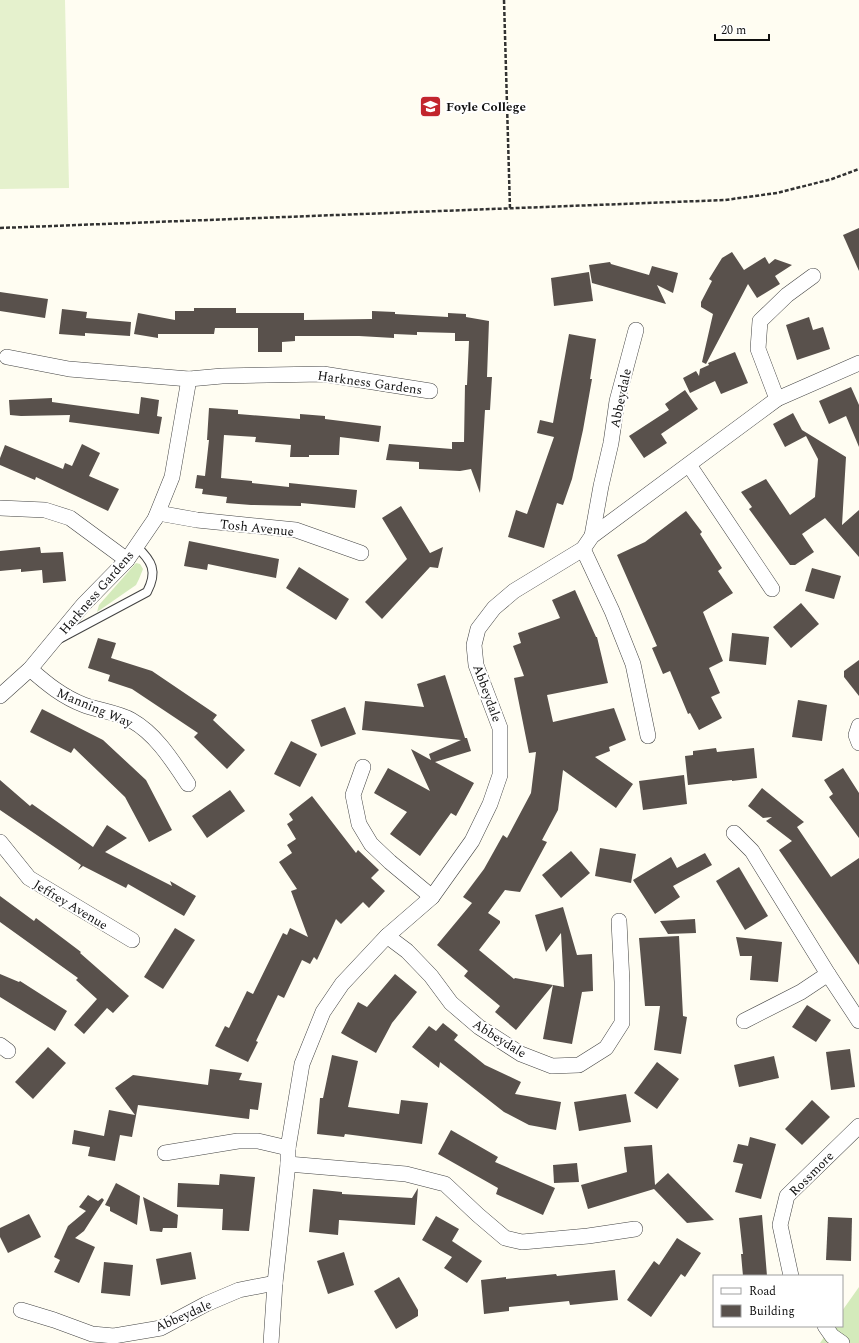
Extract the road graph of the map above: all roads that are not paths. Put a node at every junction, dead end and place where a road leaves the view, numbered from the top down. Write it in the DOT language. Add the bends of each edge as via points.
graph roads {
  1 [pos="813,276"];
  2 [pos="636,330"];
  3 [pos="7,357"];
  4 [pos="859,363"];
  5 [pos="190,379"];
  6 [pos="430,391"];
  7 [pos="777,400"];
  8 [pos="689,465"];
  9 [pos="0,508"];
  10 [pos="155,519"];
  11 [pos="592,536"];
  12 [pos="136,546"];
  13 [pos="583,549"];
  14 [pos="361,553"];
  15 [pos="127,560"];
  16 [pos="772,589"];
  17 [pos="52,643"];
  18 [pos="30,669"];
  19 [pos="0,696"];
  20 [pos="859,726"];
  21 [pos="648,736"];
  22 [pos="859,743"];
  23 [pos="363,767"];
  24 [pos="188,784"];
  25 [pos="734,833"];
  26 [pos="0,842"];
  27 [pos="432,897"];
  28 [pos="619,921"];
  29 [pos="387,936"];
  30 [pos="132,940"];
  31 [pos="828,974"];
  32 [pos="744,1021"];
  33 [pos="859,1021"];
  34 [pos="859,1126"];
  35 [pos="288,1148"];
  36 [pos="165,1153"];
  37 [pos="288,1164"];
  38 [pos="635,1229"];
  39 [pos="791,1275"];
  40 [pos="275,1283"];
  41 [pos="21,1310"];
  42 [pos="825,1327"];
  43 [pos="271,1343"];
  44 [pos="842,1343"];
  1 -- 7 [label="street" via="787,295 760,322 758,349"];
  2 -- 11 [label="street, Abbeydale" via="617,401"];
  3 -- 5 [label="street, Harkness Gardens" via="68,370"];
  4 -- 7 [label="street, Abbeydale"];
  5 -- 6 [label="street, Harkness Gardens" via="323,374"];
  5 -- 10 [label="street, Harkness Gardens" via="172,477"];
  7 -- 8 [label="street, Abbeydale"];
  8 -- 11 [label="street, Abbeydale"];
  8 -- 16 [label="street"];
  9 -- 15 [label="street" via="45,510 70,518"];
  10 -- 12 [label="street, Harkness Gardens"];
  10 -- 14 [label="street, Tosh Avenue" via="158,513 197,520 296,530"];
  11 -- 13 [label="street, Abbeydale"];
  12 -- 15 [label="street, Harkness Gardens"];
  12 -- 17 [label="lane" via="152,564 153,575 147,592"];
  13 -- 21 [label="street" via="633,664"];
  13 -- 27 [label="street, Abbeydale" via="514,591 494,608 478,629 474,645 476,665 500,728 500,775 490,804 472,841"];
  15 -- 17 [label="street, Harkness Gardens" via="83,605"];
  17 -- 18 [label="street, Harkness Gardens"];
  18 -- 19 [label="street, Harkness Gardens"];
  18 -- 24 [label="street, Manning Way" via="53,689 83,704 130,719 155,738"];
  20 -- 22 [label="street" via="856,735"];
  23 -- 27 [label="street" via="353,795 359,824 371,844"];
  25 -- 31 [label="street" via="752,852"];
  26 -- 30 [label="street, Jeffrey Avenue" via="29,878"];
  27 -- 29 [label="street, Abbeydale"];
  28 -- 29 [label="street, Abbeydale" via="622,1023 606,1048 579,1065 552,1066 521,1054 479,1027 451,1003 431,976 407,951"];
  29 -- 35 [label="street, Abbeydale" via="342,984 323,1012 302,1064"];
  31 -- 32 [label="street" via="801,992"];
  31 -- 33 [label="street"];
  34 -- 39 [label="street, Rossmore" via="787,1196 780,1225"];
  35 -- 36 [label="street" via="258,1141"];
  35 -- 37 [label="street, Abbeydale"];
  37 -- 38 [label="street" via="406,1174 445,1184 505,1238 522,1242"];
  37 -- 40 [label="street, Abbeydale"];
  40 -- 41 [label="street, Abbeydale" via="239,1290 161,1328 114,1336 92,1334"];
  40 -- 43 [label="street, Abbeydale"];
  42 -- 44 [label="street"];
}
